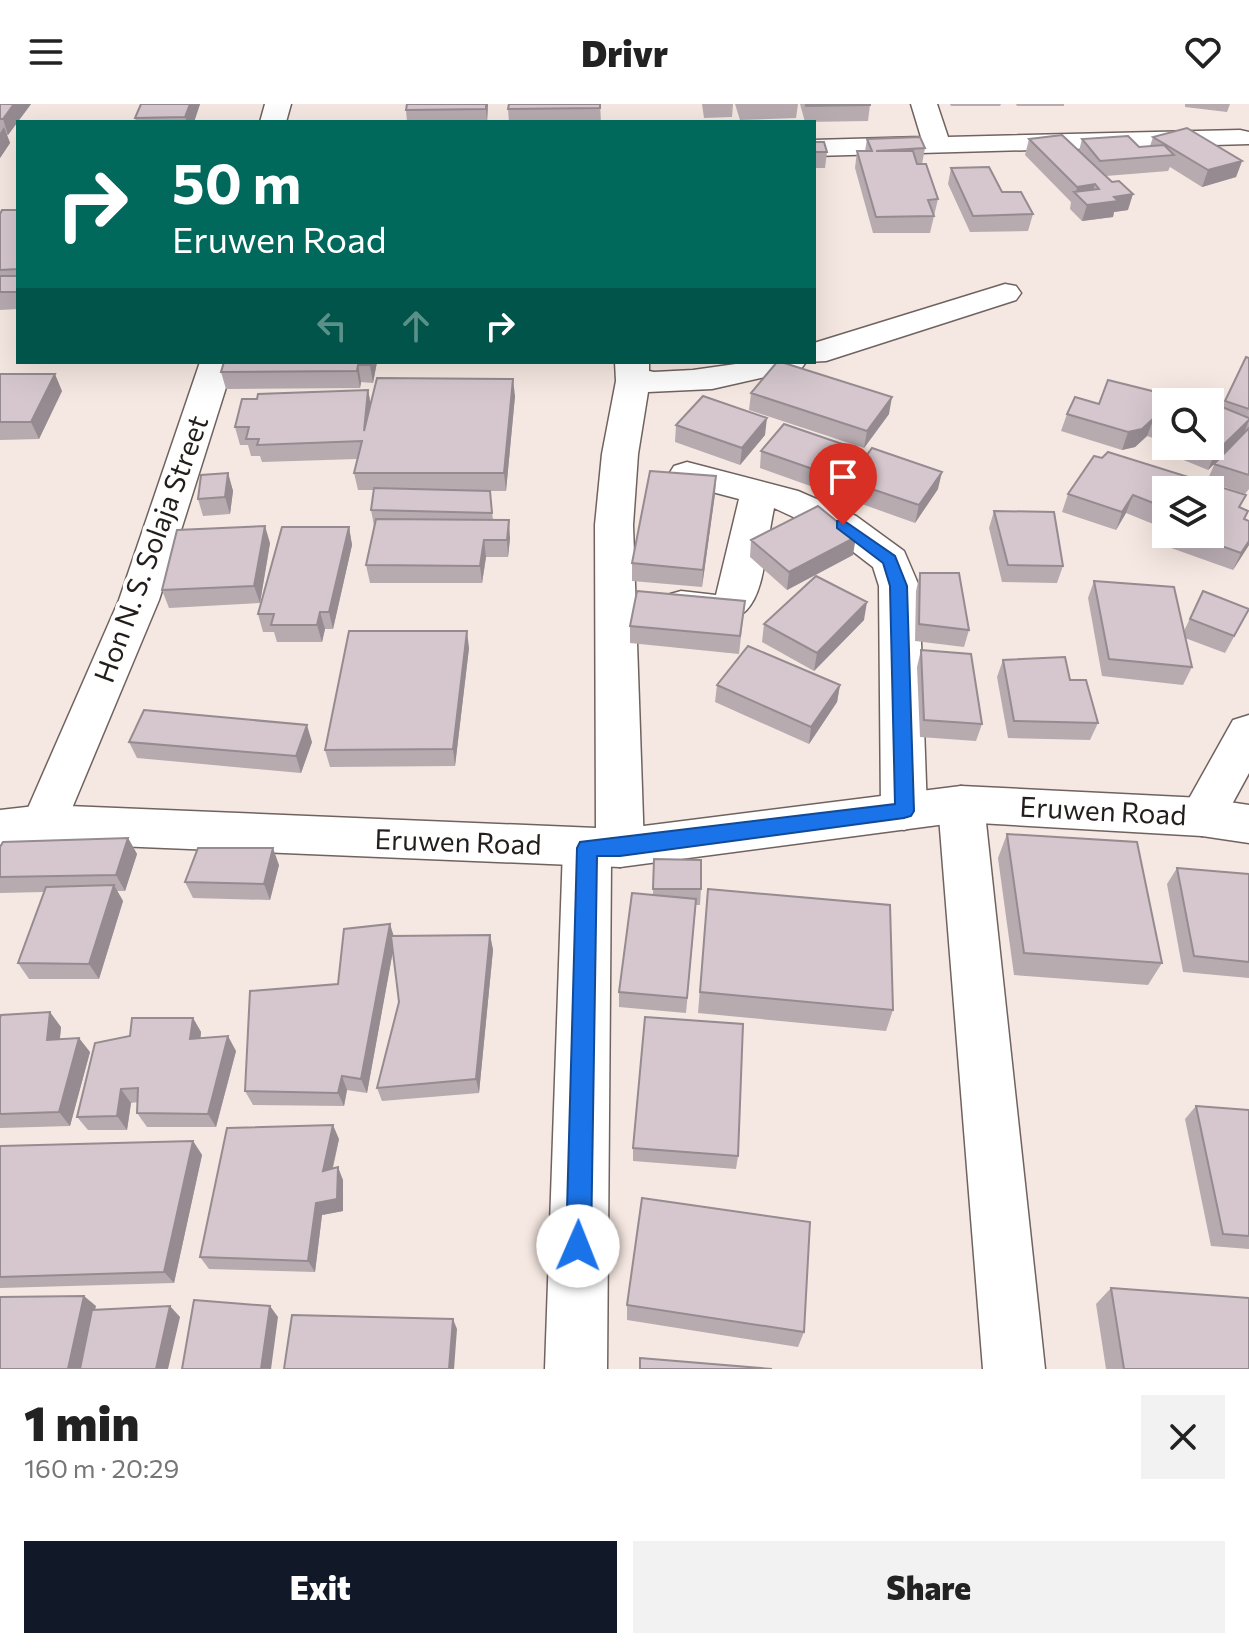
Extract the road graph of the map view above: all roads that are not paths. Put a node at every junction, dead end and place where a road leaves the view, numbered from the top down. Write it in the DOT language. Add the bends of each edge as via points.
graph roads {
  1 [pos="924,104"];
  2 [pos="1240,138"];
  3 [pos="937,145"];
  4 [pos="816,148"];
  5 [pos="1005,293"];
  6 [pos="816,353"];
  7 [pos="216,364"];
  8 [pos="782,364"];
  9 [pos="632,372"];
  10 [pos="687,474"];
  11 [pos="759,492"];
  12 [pos="676,605"];
  13 [pos="1249,732"];
  14 [pos="961,804"];
  15 [pos="904,811"];
  16 [pos="1202,817"];
  17 [pos="1249,824"];
  18 [pos="12,830"];
  19 [pos="604,848"];
  20 [pos="576,1369"];
  21 [pos="1014,1369"];
  1 -- 3 [label="street"];
  2 -- 3 [label="street"];
  3 -- 4 [label="street"];
  5 -- 6 [label="street"];
  7 -- 18 [label="street, Hon N. S. Solaja Street" via="139,600"];
  8 -- 9 [label="street" via="686,383"];
  9 -- 19 [label="street" via="614,539"];
  10 -- 11 [label="street"];
  11 -- 12 [label="street" via="730,607 719,611"];
  11 -- 15 [label="street" via="843,525 890,560 899,586"];
  13 -- 16 [label="street"];
  14 -- 15 [label="street, Eruwen Road"];
  14 -- 16 [label="street, Eruwen Road"];
  14 -- 21 [label="street"];
  15 -- 19 [label="street, Eruwen Road"];
  16 -- 17 [label="street, Eruwen Road"];
  18 -- 19 [label="street, Eruwen Road"];
  19 -- 20 [label="street"];
}
